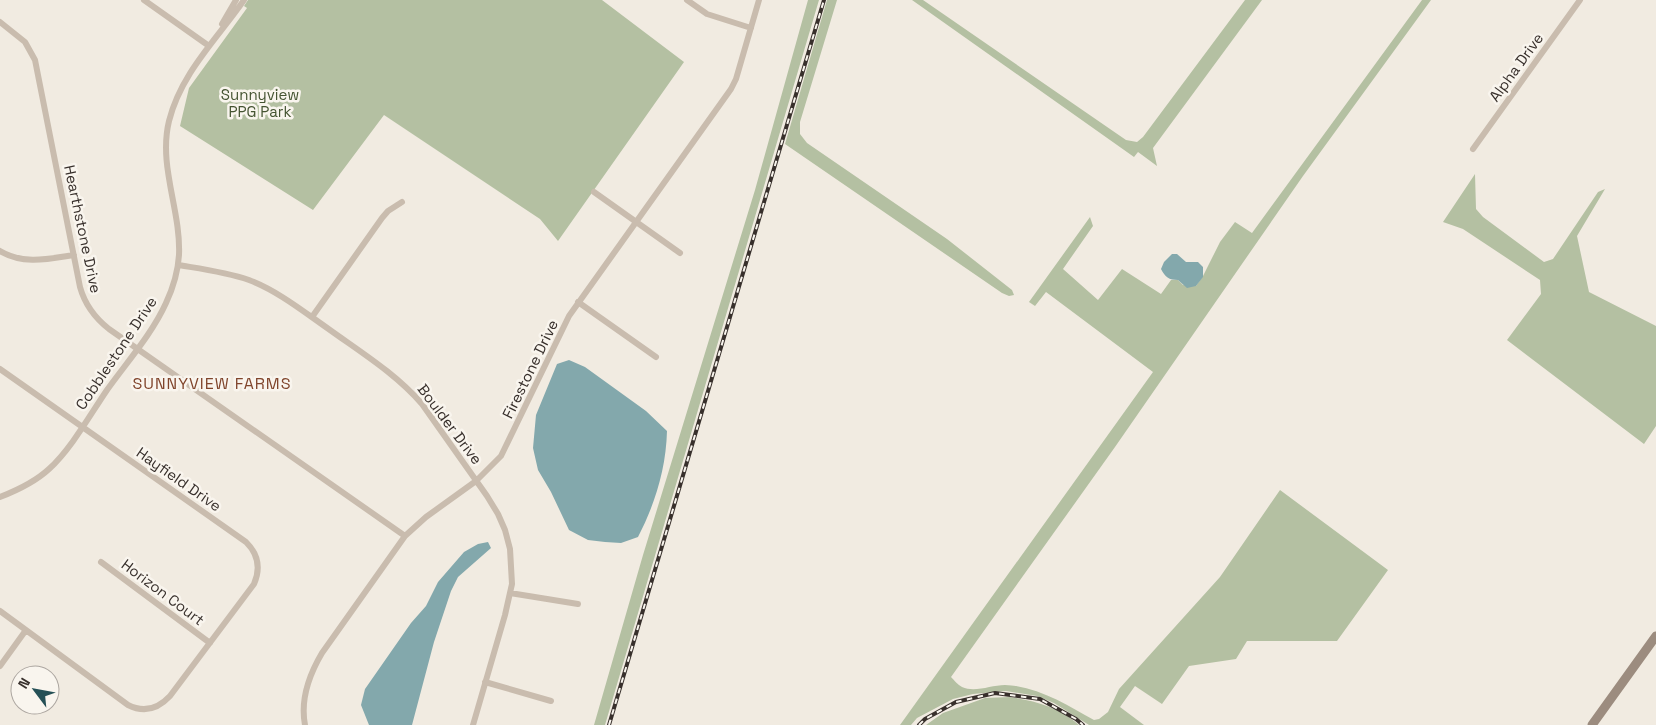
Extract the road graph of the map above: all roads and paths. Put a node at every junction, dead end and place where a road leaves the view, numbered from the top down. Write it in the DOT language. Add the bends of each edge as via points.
graph roads {
  1 [pos="144,0"];
  2 [pos="236,0"];
  3 [pos="244,0"];
  4 [pos="687,0"];
  5 [pos="759,0"];
  6 [pos="1580,0"];
  7 [pos="0,22"];
  8 [pos="751,28"];
  9 [pos="217,34"];
  10 [pos="209,46"];
  11 [pos="1473,149"];
  12 [pos="594,192"];
  13 [pos="402,202"];
  14 [pos="636,221"];
  15 [pos="0,251"];
  16 [pos="680,253"];
  17 [pos="74,255"];
  18 [pos="178,265"];
  19 [pos="578,302"];
  20 [pos="312,318"];
  21 [pos="137,348"];
  22 [pos="656,357"];
  23 [pos="0,369"];
  24 [pos="82,426"];
  25 [pos="476,480"];
  26 [pos="0,497"];
  27 [pos="404,536"];
  28 [pos="101,562"];
  29 [pos="510,593"];
  30 [pos="578,604"];
  31 [pos="0,611"];
  32 [pos="26,630"];
  33 [pos="1656,636"];
  34 [pos="210,643"];
  35 [pos="0,666"];
  36 [pos="485,682"];
  37 [pos="551,701"];
  38 [pos="305,725"];
  39 [pos="473,725"];
  40 [pos="1592,725"];
  1 -- 10 [label="street"];
  2 -- 9 [label="street"];
  3 -- 9 [label="street"];
  4 -- 8 [label="street" via="707,14"];
  5 -- 8 [label="street, Firestone Drive"];
  6 -- 11 [label="street, Alpha Drive"];
  7 -- 17 [label="street, Hearthstone Drive" via="25,42 35,60"];
  8 -- 14 [label="street, Firestone Drive" via="731,89"];
  9 -- 10 [label="street, Cobblestone Drive"];
  10 -- 18 [label="street, Cobblestone Drive" via="179,92 167,133 166,164 177,223"];
  12 -- 14 [label="street"];
  13 -- 20 [label="street" via="382,218"];
  14 -- 16 [label="street"];
  14 -- 19 [label="street, Firestone Drive"];
  15 -- 17 [label="street" via="27,261"];
  17 -- 21 [label="street, Hearthstone Drive" via="82,293 93,314"];
  18 -- 20 [label="street, Boulder Drive" via="250,280"];
  18 -- 21 [label="street, Cobblestone Drive" via="166,302"];
  19 -- 22 [label="street"];
  19 -- 25 [label="street, Firestone Drive" via="501,456"];
  20 -- 25 [label="street, Boulder Drive" via="389,372 410,391"];
  21 -- 24 [label="street, Cobblestone Drive"];
  21 -- 27 [label="street, Hearthstone Drive"];
  23 -- 24 [label="street, Hayfield Drive"];
  24 -- 26 [label="street, Cobblestone Drive" via="50,468 27,485"];
  24 -- 34 [label="street, Hayfield Drive" via="252,547 258,562 254,584"];
  25 -- 27 [label="street, Firestone Drive"];
  25 -- 29 [label="street, Boulder Drive" via="498,514 508,541 512,570"];
  27 -- 38 [label="street, Firestone Drive" via="314,667 306,689"];
  28 -- 34 [label="street, Horizon Court"];
  29 -- 30 [label="street"];
  29 -- 36 [label="street, Boulder Drive"];
  31 -- 32 [label="street, Hayfield Drive"];
  32 -- 34 [label="street, Hayfield Drive" via="128,705 142,710 164,703"];
  32 -- 35 [label="street"];
  33 -- 40 [label="street"];
  36 -- 37 [label="street"];
  36 -- 39 [label="street, Boulder Drive"];
}
